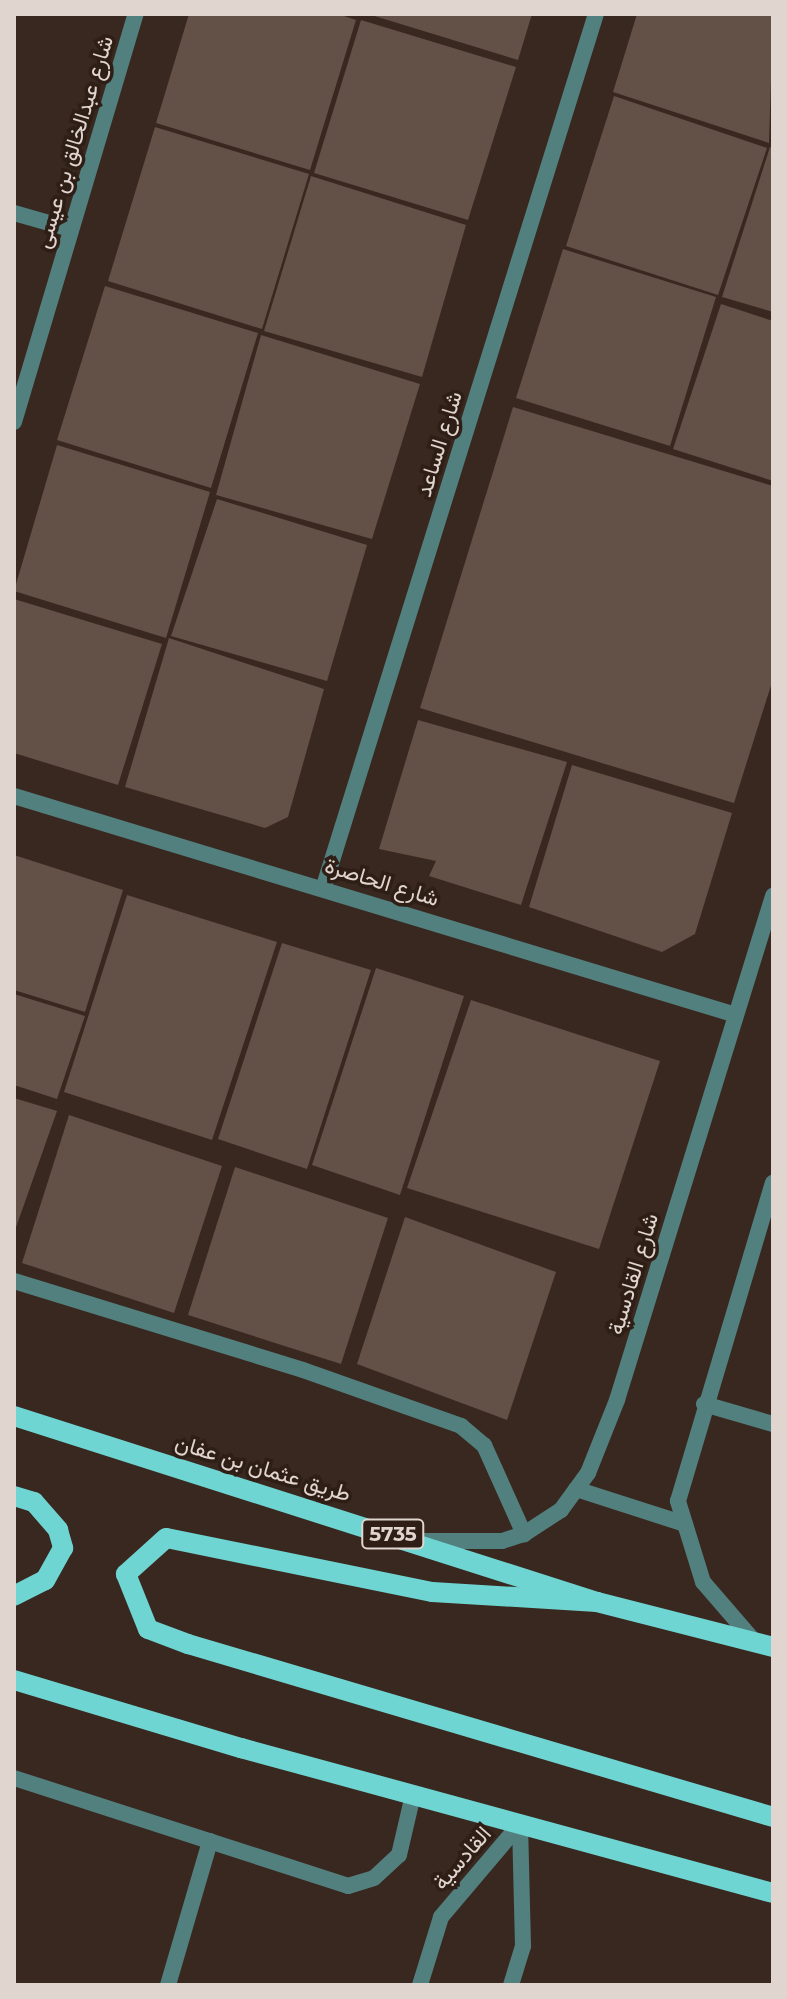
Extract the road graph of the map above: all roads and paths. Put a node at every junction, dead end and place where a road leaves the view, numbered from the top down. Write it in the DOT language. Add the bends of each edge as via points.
graph roads {
  1 [pos="136,14"];
  2 [pos="596,14"];
  3 [pos="14,213"];
  4 [pos="70,229"];
  5 [pos="15,418"];
  6 [pos="14,796"];
  7 [pos="324,886"];
  8 [pos="773,896"];
  9 [pos="736,1015"];
  10 [pos="773,1183"];
  11 [pos="768,1213"];
  12 [pos="14,1281"];
  13 [pos="704,1404"];
  14 [pos="14,1416"];
  15 [pos="773,1424"];
  16 [pos="576,1489"];
  17 [pos="14,1496"];
  18 [pos="685,1524"];
  19 [pos="524,1534"];
  20 [pos="416,1541"];
  21 [pos="14,1596"];
  22 [pos="597,1602"];
  23 [pos="763,1644"];
  24 [pos="14,1680"];
  25 [pos="14,1778"];
  26 [pos="413,1795"];
  27 [pos="773,1817"];
  28 [pos="520,1824"];
  29 [pos="210,1841"];
  30 [pos="773,1893"];
  31 [pos="168,1985"];
  32 [pos="420,1985"];
  33 [pos="511,1985"];
  1 -- 4 [label="street, شارع عبدالخالق بن عيسى"];
  2 -- 7 [label="street, شارع الساعد"];
  3 -- 4 [label="street"];
  4 -- 5 [label="street, شارع عبدالخالق بن عيسى"];
  6 -- 7 [label="street, شارع الحاصرة"];
  7 -- 9 [label="street, شارع الحاصرة"];
  8 -- 9 [label="street, شارع القادسية"];
  9 -- 16 [label="street, شارع القادسية" via="617,1400 588,1473"];
  10 -- 11 [label="street"];
  11 -- 13 [label="street"];
  12 -- 19 [label="street" via="303,1370 461,1426 484,1445"];
  13 -- 15 [label="street"];
  13 -- 18 [label="street" via="678,1501"];
  14 -- 20 [label="main road, طريق عثمان بن عفان / 5735"];
  16 -- 18 [label="street"];
  16 -- 19 [label="street, شارع القادسية" via="561,1510"];
  17 -- 21 [label="main road" via="34,1502 58,1530 63,1548 45,1580"];
  18 -- 23 [label="street" via="703,1582"];
  19 -- 20 [label="street, شارع القادسية" via="502,1541"];
  20 -- 22 [label="main road, طريق عثمان بن عفان / 5735"];
  22 -- 23 [label="main road, طريق عثمان بن عفان / 5735"];
  22 -- 27 [label="main road" via="432,1592 166,1538 126,1574 148,1629"];
  24 -- 26 [label="main road"];
  25 -- 29 [label="street"];
  26 -- 28 [label="main road"];
  26 -- 29 [label="street" via="399,1855 374,1878 348,1886"];
  28 -- 30 [label="main road"];
  28 -- 32 [label="street, القادسية" via="441,1917"];
  28 -- 33 [label="street, القادسية" via="523,1946"];
  29 -- 31 [label="street"];
}
